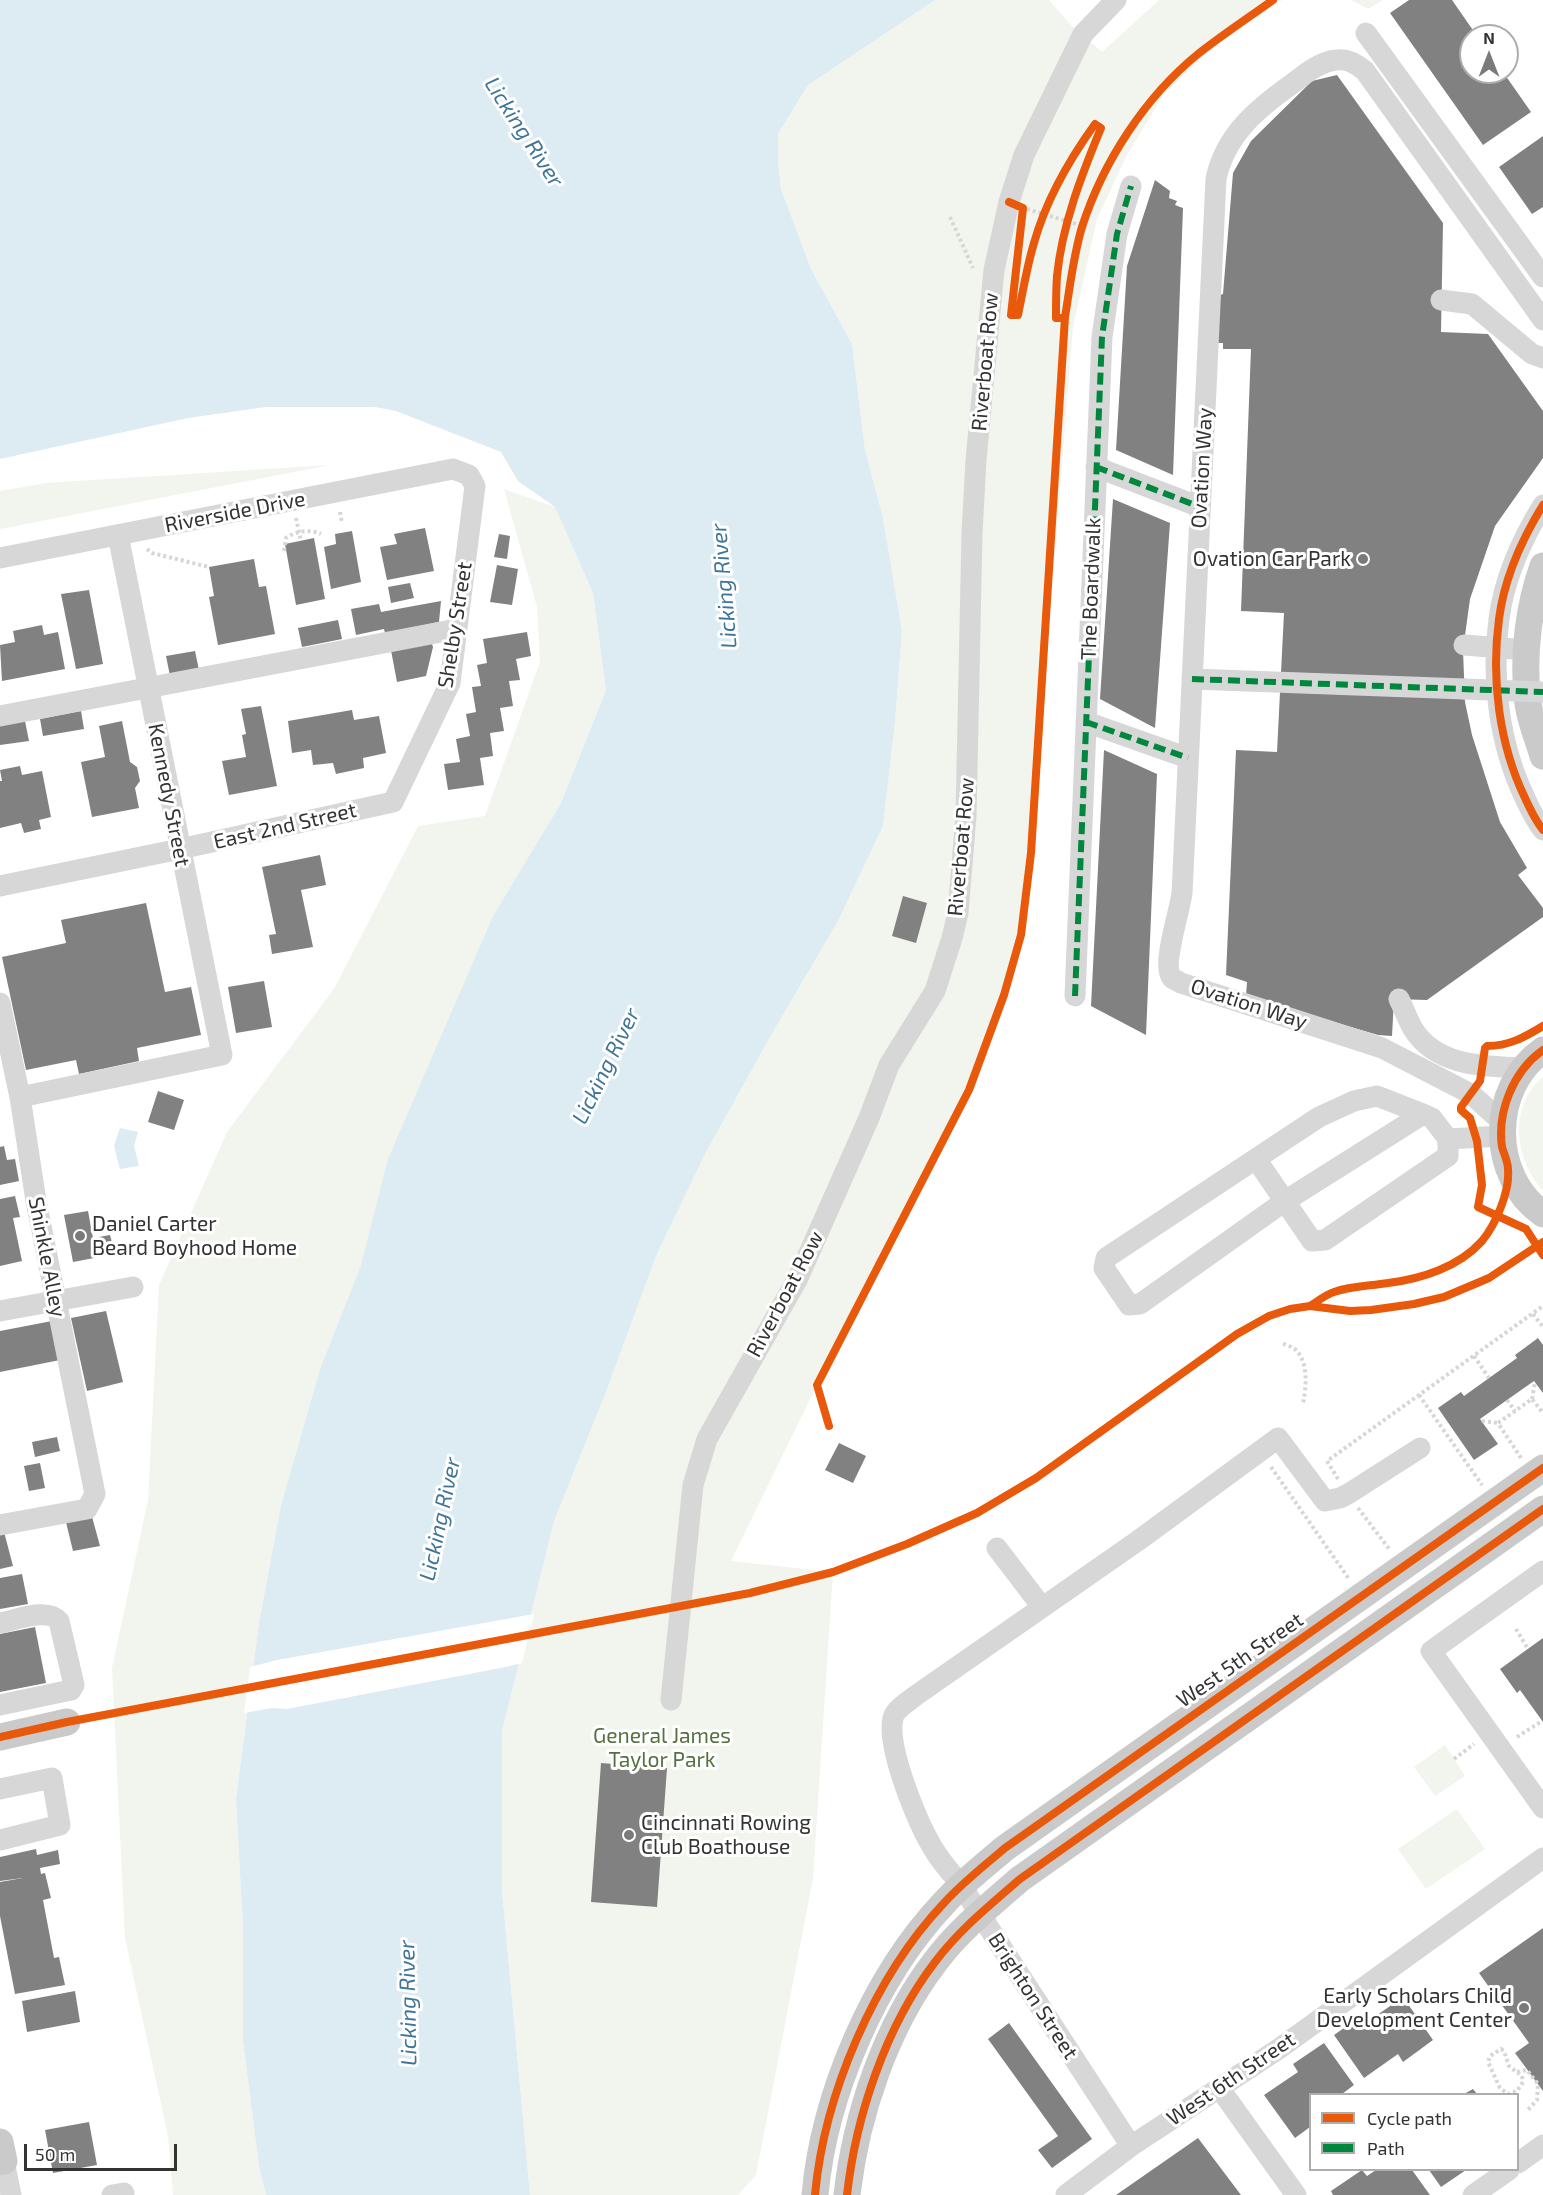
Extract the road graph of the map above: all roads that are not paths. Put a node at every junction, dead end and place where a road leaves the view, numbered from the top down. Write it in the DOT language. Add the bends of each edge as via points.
graph roads {
  1 [pos="1116,0"];
  2 [pos="1366,33"];
  3 [pos="1131,186"];
  4 [pos="1543,277"];
  5 [pos="1441,300"];
  6 [pos="1543,320"];
  7 [pos="1543,358"];
  8 [pos="1096,467"];
  9 [pos="469,475"];
  10 [pos="1543,505"];
  11 [pos="1200,507"];
  12 [pos="118,535"];
  13 [pos="0,558"];
  14 [pos="1543,566"];
  15 [pos="457,629"];
  16 [pos="1464,645"];
  17 [pos="1497,647"];
  18 [pos="1527,650"];
  19 [pos="1192,679"];
  20 [pos="148,687"];
  21 [pos="1543,692"];
  22 [pos="0,716"];
  23 [pos="1086,722"];
  24 [pos="1543,756"];
  25 [pos="1188,758"];
  26 [pos="393,802"];
  27 [pos="1543,830"];
  28 [pos="180,849"];
  29 [pos="0,886"];
  30 [pos="1168,964"];
  31 [pos="1247,988"];
  32 [pos="1075,996"];
  33 [pos="1400,999"];
  34 [pos="0,1003"];
  35 [pos="1534,1059"];
  36 [pos="20,1097"];
  37 [pos="1423,1114"];
  38 [pos="1502,1129"];
  39 [pos="1448,1139"];
  40 [pos="1256,1159"];
  41 [pos="1285,1202"];
  42 [pos="1543,1214"];
  43 [pos="133,1287"];
  44 [pos="56,1301"];
  45 [pos="0,1311"];
  46 [pos="1420,1449"];
  47 [pos="1532,1463"];
  48 [pos="1543,1509"];
  49 [pos="0,1526"];
  50 [pos="997,1548"];
  51 [pos="1543,1571"];
  52 [pos="1042,1608"];
  53 [pos="0,1623"];
  54 [pos="671,1700"];
  55 [pos="0,1704"];
  56 [pos="68,1722"];
  57 [pos="0,1737"];
  58 [pos="0,1789"];
  59 [pos="1543,1808"];
  60 [pos="0,1839"];
  61 [pos="1543,1858"];
  62 [pos="961,1885"];
  63 [pos="979,1915"];
  64 [pos="1220,2089"];
  65 [pos="1543,2145"];
  66 [pos="1131,2146"];
  67 [pos="1,2155"];
  68 [pos="1519,2162"];
  69 [pos="1506,2171"];
  70 [pos="10,2195"];
  71 [pos="815,2195"];
  72 [pos="847,2195"];
  73 [pos="1066,2195"];
  74 [pos="1296,2195"];
  75 [pos="1473,2195"];
  1 -- 54 [label="street, Riverboat Row" via="1083,34 1024,155 1018,210 994,270 976,459 966,816 958,913 935,991 889,1065 798,1278 707,1439 693,1485"];
  2 -- 4 [label="street"];
  3 -- 8 [label="street, The Boardwalk" via="1117,234 1102,336"];
  5 -- 7 [label="street" via="1472,304 1532,354"];
  6 -- 11 [label="street, Ovation Way" via="1365,71 1356,63 1336,60 1312,69 1249,118 1219,162"];
  8 -- 11 [label="street"];
  8 -- 23 [label="street, The Boardwalk"];
  9 -- 12 [label="street, Riverside Drive" via="453,469"];
  9 -- 15 [label="street, Shelby Street" via="475,486"];
  10 -- 17 [label="street" via="1527,533 1505,592"];
  11 -- 19 [label="street, Ovation Way"];
  12 -- 13 [label="street, Riverside Drive"];
  12 -- 20 [label="street, Kennedy Street"];
  14 -- 18 [label="main road"];
  15 -- 20 [label="street"];
  15 -- 26 [label="street, Shelby Street" via="450,683"];
  16 -- 17 [label="street"];
  17 -- 18 [label="street"];
  17 -- 27 [label="street" via="1501,724 1510,762"];
  18 -- 24 [label="main road" via="1527,694"];
  19 -- 21 [label="street, bridge"];
  19 -- 25 [label="street, Ovation Way"];
  20 -- 22 [label="street"];
  20 -- 28 [label="street, Kennedy Street"];
  23 -- 25 [label="street"];
  23 -- 32 [label="street, The Boardwalk"];
  25 -- 30 [label="street, Ovation Way" via="1181,901"];
  26 -- 28 [label="street, East 2nd Street"];
  28 -- 29 [label="street, East 2nd Street"];
  28 -- 36 [label="street, Kennedy Street" via="222,1055"];
  30 -- 31 [label="street"];
  30 -- 38 [label="street, Ovation Way" via="1172,978 1181,983 1382,1048 1471,1094"];
  33 -- 35 [label="street" via="1414,1031 1451,1060 1482,1066"];
  34 -- 36 [label="street, Shinkle Alley"];
  35 -- 38 [label="main road" via="1507,1100"];
  36 -- 44 [label="street, Shinkle Alley"];
  37 -- 39 [label="street" via="1432,1118"];
  37 -- 40 [label="street" via="1377,1096 1354,1101 1319,1117"];
  37 -- 41 [label="street"];
  38 -- 39 [label="street"];
  38 -- 42 [label="main road" via="1508,1169 1519,1189"];
  39 -- 41 [label="street" via="1448,1156 1325,1240 1312,1241"];
  40 -- 41 [label="street"];
  40 -- 41 [label="street" via="1106,1258 1104,1268 1129,1305 1140,1304"];
  43 -- 44 [label="street"];
  44 -- 45 [label="street"];
  44 -- 49 [label="street, Shinkle Alley" via="95,1494 87,1509"];
  46 -- 52 [label="street" via="1348,1494 1325,1501 1278,1438"];
  47 -- 62 [label="main road, West 5th Street" via="1005,1848"];
  48 -- 63 [label="main road" via="1020,1879"];
  50 -- 52 [label="street"];
  51 -- 59 [label="street" via="1431,1651"];
  52 -- 62 [label="street, Brighton Street" via="915,1696 893,1718 894,1748 911,1803 935,1851"];
  53 -- 55 [label="street" via="35,1616 55,1617 74,1685 71,1690"];
  56 -- 57 [label="main road"];
  58 -- 60 [label="street" via="52,1778 60,1825"];
  61 -- 64 [label="street, West 6th Street"];
  62 -- 63 [label="street, Brighton Street"];
  62 -- 71 [label="main road, West 5th Street" via="921,1930 862,2027 834,2095"];
  63 -- 66 [label="street, Brighton Street"];
  63 -- 72 [label="main road" via="935,1962 895,2030 862,2116"];
  64 -- 66 [label="street, West 6th Street"];
  64 -- 74 [label="street"];
  65 -- 68 [label="street"];
  66 -- 73 [label="street, West 6th Street"];
  67 -- 70 [label="street"];
  69 -- 75 [label="street"];
}
